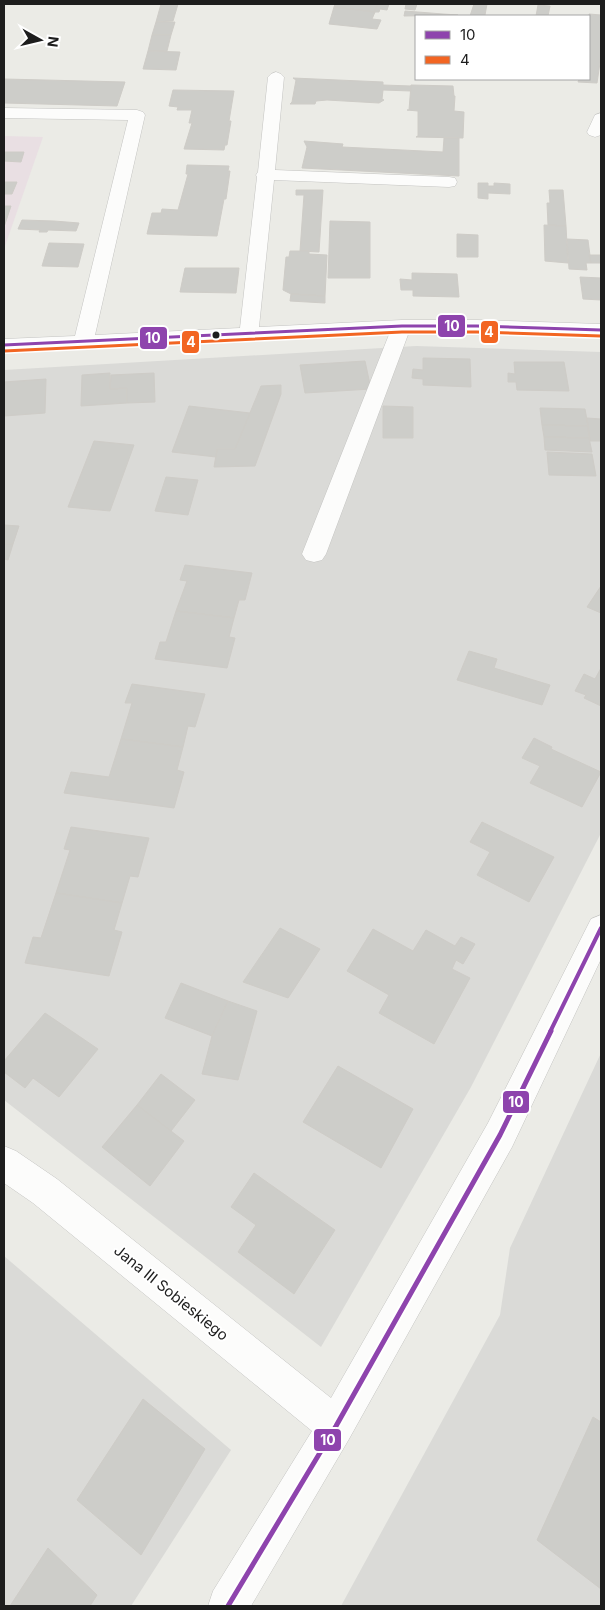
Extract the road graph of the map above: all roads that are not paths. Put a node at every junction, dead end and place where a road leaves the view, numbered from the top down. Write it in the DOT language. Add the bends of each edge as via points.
graph roads {
  1 [pos="276,77"];
  2 [pos="4,113"];
  3 [pos="264,175"];
  4 [pos="449,182"];
  5 [pos="402,326"];
  6 [pos="601,330"];
  7 [pos="249,333"];
  8 [pos="84,342"];
  9 [pos="4,345"];
  10 [pos="314,554"];
  11 [pos="598,943"];
  12 [pos="4,1163"];
  13 [pos="336,1426"];
  14 [pos="228,1606"];
  1 -- 3 [label="street"];
  2 -- 8 [label="street" via="137,115"];
  3 -- 4 [label="street"];
  3 -- 7 [label="street"];
  5 -- 6 [label="street"];
  5 -- 7 [label="street"];
  5 -- 10 [label="street"];
  7 -- 8 [label="street"];
  8 -- 9 [label="street"];
  11 -- 13 [label="street" via="500,1135"];
  12 -- 13 [label="street, Jana III Sobieskiego" via="45,1191"];
  13 -- 14 [label="street"];
}
